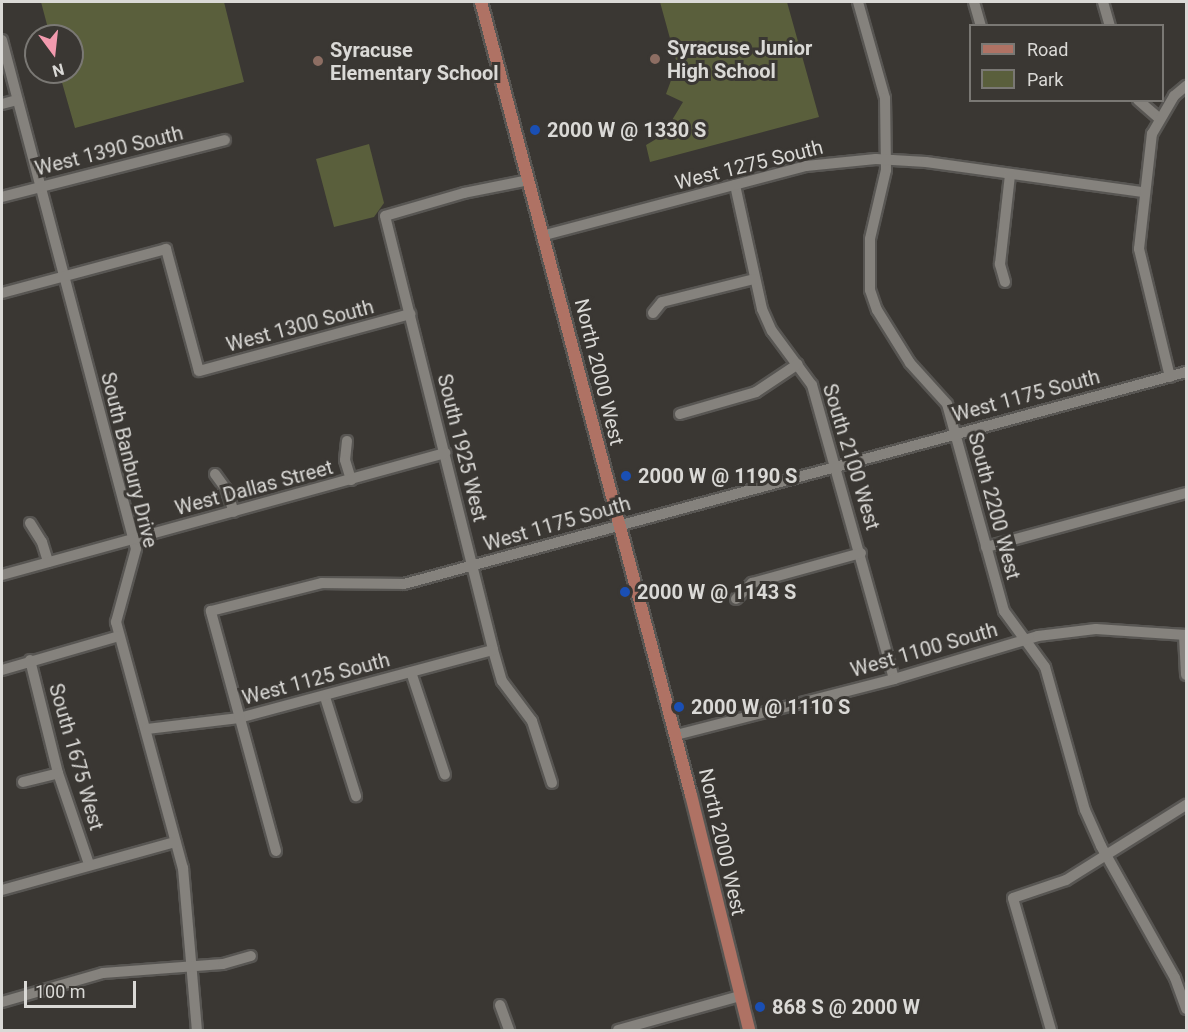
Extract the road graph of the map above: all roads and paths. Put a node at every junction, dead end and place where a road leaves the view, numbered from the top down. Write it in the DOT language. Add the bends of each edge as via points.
graph roads {
  1 [pos="482,2"];
  2 [pos="858,2"];
  3 [pos="974,2"];
  4 [pos="1103,2"];
  5 [pos="980,24"];
  6 [pos="1109,24"];
  7 [pos="2,40"];
  8 [pos="1186,86"];
  9 [pos="17,100"];
  10 [pos="1140,102"];
  11 [pos="2,104"];
  12 [pos="1159,118"];
  13 [pos="225,140"];
  14 [pos="887,159"];
  15 [pos="1010,175"];
  16 [pos="529,180"];
  17 [pos="735,185"];
  18 [pos="41,186"];
  19 [pos="1143,192"];
  20 [pos="2,197"];
  21 [pos="545,235"];
  22 [pos="64,274"];
  23 [pos="754,279"];
  24 [pos="1005,282"];
  25 [pos="2,293"];
  26 [pos="652,313"];
  27 [pos="410,314"];
  28 [pos="798,364"];
  29 [pos="1186,372"];
  30 [pos="1170,377"];
  31 [pos="680,414"];
  32 [pos="956,433"];
  33 [pos="347,441"];
  34 [pos="446,453"];
  35 [pos="837,466"];
  36 [pos="215,474"];
  37 [pos="351,480"];
  38 [pos="1186,493"];
  39 [pos="234,512"];
  40 [pos="30,523"];
  41 [pos="618,525"];
  42 [pos="134,538"];
  43 [pos="986,546"];
  44 [pos="861,553"];
  45 [pos="48,562"];
  46 [pos="472,567"];
  47 [pos="2,575"];
  48 [pos="736,599"];
  49 [pos="1185,635"];
  50 [pos="119,636"];
  51 [pos="1026,640"];
  52 [pos="493,650"];
  53 [pos="30,660"];
  54 [pos="2,670"];
  55 [pos="411,672"];
  56 [pos="1186,675"];
  57 [pos="894,679"];
  58 [pos="325,697"];
  59 [pos="239,718"];
  60 [pos="147,729"];
  61 [pos="676,735"];
  62 [pos="58,773"];
  63 [pos="445,775"];
  64 [pos="23,782"];
  65 [pos="552,783"];
  66 [pos="356,796"];
  67 [pos="1186,805"];
  68 [pos="175,842"];
  69 [pos="276,851"];
  70 [pos="1106,856"];
  71 [pos="89,864"];
  72 [pos="2,890"];
  73 [pos="251,956"];
  74 [pos="192,964"];
  75 [pos="1186,973"];
  76 [pos="1175,978"];
  77 [pos="740,996"];
  78 [pos="2,1002"];
  79 [pos="500,1005"];
  80 [pos="1186,1009"];
  81 [pos="197,1030"];
  82 [pos="509,1030"];
  83 [pos="618,1030"];
  84 [pos="749,1030"];
  85 [pos="1051,1030"];
  1 -- 16 [label="main road, North 2000 West"];
  2 -- 14 [label="street, South 2200 West" via="885,98"];
  3 -- 5 [label="street"];
  4 -- 6 [label="street"];
  7 -- 9 [label="street, South Banbury Drive"];
  8 -- 12 [label="street"];
  9 -- 11 [label="street"];
  9 -- 18 [label="street, South Banbury Drive"];
  10 -- 12 [label="street"];
  12 -- 19 [label="street" via="1152,134"];
  13 -- 18 [label="street, West 1390 South"];
  14 -- 15 [label="street, West 1275 South"];
  14 -- 17 [label="street, West 1275 South" via="806,166"];
  14 -- 32 [label="street, South 2200 West" via="870,239 870,290 877,310 910,363 947,404"];
  15 -- 19 [label="street, West 1275 South"];
  15 -- 24 [label="street" via="1000,264"];
  16 -- 21 [label="main road, North 2000 West"];
  16 -- 27 [label="street, South 1925 West" via="464,193 386,216"];
  17 -- 21 [label="street, West 1275 South"];
  17 -- 23 [label="street, South 2100 West"];
  18 -- 20 [label="street, West 1390 South"];
  18 -- 22 [label="street, South Banbury Drive"];
  19 -- 30 [label="street" via="1141,267"];
  21 -- 41 [label="main road, North 2000 West"];
  22 -- 25 [label="street"];
  22 -- 27 [label="street, West 1300 South" via="166,249 199,371"];
  22 -- 42 [label="street, South Banbury Drive"];
  23 -- 26 [label="street" via="662,302"];
  23 -- 28 [label="street, South 2100 West" via="772,331"];
  27 -- 34 [label="street, South 1925 West"];
  28 -- 31 [label="street" via="756,392"];
  28 -- 35 [label="street, South 2100 West" via="812,385"];
  29 -- 30 [label="street, West 1175 South"];
  30 -- 32 [label="street, West 1175 South"];
  32 -- 35 [label="street, West 1175 South"];
  32 -- 43 [label="street, South 2200 West"];
  33 -- 37 [label="street" via="345,460"];
  34 -- 37 [label="street, West Dallas Street"];
  34 -- 46 [label="street, South 1925 West"];
  35 -- 41 [label="street, West 1175 South"];
  35 -- 44 [label="street, South 2100 West"];
  36 -- 39 [label="street" via="226,489"];
  37 -- 39 [label="street, West Dallas Street"];
  38 -- 43 [label="street"];
  39 -- 42 [label="street, West Dallas Street"];
  40 -- 45 [label="street"];
  41 -- 46 [label="street, West 1175 South"];
  41 -- 61 [label="main road, North 2000 West"];
  42 -- 45 [label="street, West Dallas Street"];
  42 -- 50 [label="street, South Banbury Drive" via="135,563 118,607"];
  43 -- 51 [label="street, South 2200 West" via="1004,611"];
  44 -- 48 [label="street" via="752,583"];
  44 -- 57 [label="street, South 2100 West"];
  45 -- 47 [label="street, West Dallas Street"];
  46 -- 52 [label="street, South 1925 West"];
  46 -- 59 [label="street, West 1175 South" via="404,584 322,583 211,611"];
  49 -- 51 [label="street, West 1100 South" via="1096,629"];
  49 -- 56 [label="street"];
  50 -- 53 [label="street"];
  50 -- 60 [label="street, South Banbury Drive"];
  51 -- 57 [label="street, West 1100 South"];
  51 -- 70 [label="street, South 2200 West" via="1045,667 1085,810"];
  52 -- 55 [label="street, West 1125 South"];
  52 -- 65 [label="street, South 1925 West" via="502,681 532,721"];
  53 -- 54 [label="street"];
  53 -- 62 [label="street, South 1675 West"];
  55 -- 58 [label="street, West 1125 South"];
  55 -- 63 [label="street"];
  57 -- 61 [label="street, West 1100 South"];
  58 -- 59 [label="street, West 1125 South"];
  58 -- 66 [label="street"];
  59 -- 60 [label="street, West 1125 South"];
  59 -- 69 [label="street"];
  60 -- 68 [label="street, South Banbury Drive"];
  61 -- 77 [label="main road, North 2000 West"];
  62 -- 64 [label="street"];
  62 -- 71 [label="street, South 1675 West"];
  67 -- 70 [label="street"];
  68 -- 71 [label="street"];
  68 -- 74 [label="street, South Banbury Drive" via="183,868"];
  70 -- 76 [label="street, South 2200 West"];
  70 -- 85 [label="street" via="1066,880 1014,898"];
  71 -- 72 [label="street"];
  73 -- 74 [label="street" via="223,964"];
  74 -- 78 [label="street" via="103,973"];
  74 -- 81 [label="street, South Banbury Drive"];
  75 -- 76 [label="street"];
  76 -- 80 [label="street, South 2200 West"];
  77 -- 83 [label="street"];
  77 -- 84 [label="main road, North 2000 West"];
  79 -- 82 [label="street"];
}
